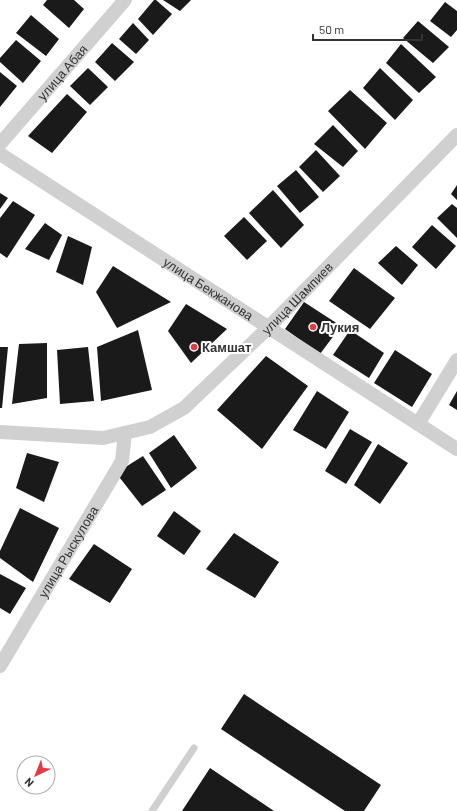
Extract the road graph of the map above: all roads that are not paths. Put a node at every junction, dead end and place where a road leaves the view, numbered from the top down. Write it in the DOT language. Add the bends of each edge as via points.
graph roads {
  1 [pos="125,0"];
  2 [pos="457,135"];
  3 [pos="0,144"];
  4 [pos="0,154"];
  5 [pos="268,328"];
  6 [pos="457,360"];
  7 [pos="418,424"];
  8 [pos="0,432"];
  9 [pos="125,433"];
  10 [pos="457,449"];
  11 [pos="0,666"];
  12 [pos="194,748"];
  13 [pos="152,811"];
  1 -- 3 [label="street, улица Абая"];
  2 -- 5 [label="street, улица Шампиев"];
  4 -- 5 [label="street, улица Бекжанова"];
  5 -- 7 [label="street, улица Бекжанова"];
  5 -- 9 [label="street, улица Шампиев" via="184,408 150,427"];
  6 -- 7 [label="street"];
  7 -- 10 [label="street, улица Бекжанова"];
  8 -- 9 [label="street, улица Шампиев" via="103,438"];
  9 -- 11 [label="street, улица Рыскулова" via="122,461"];
  12 -- 13 [label="lane"];
}
